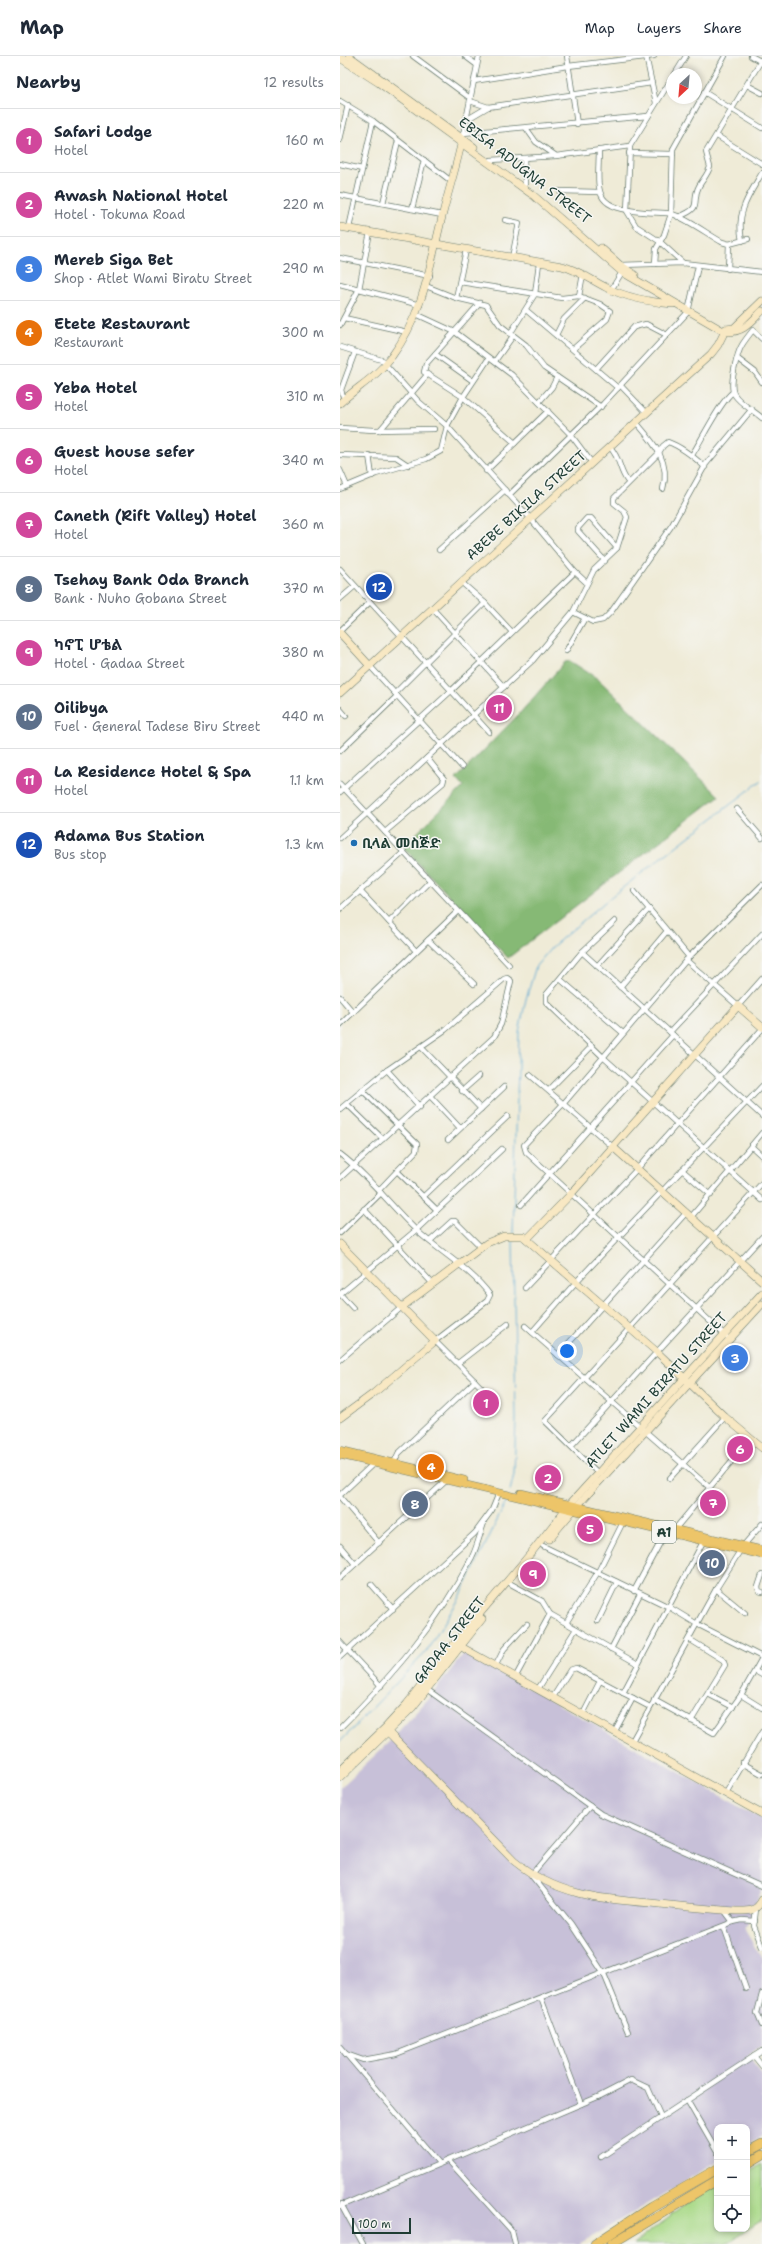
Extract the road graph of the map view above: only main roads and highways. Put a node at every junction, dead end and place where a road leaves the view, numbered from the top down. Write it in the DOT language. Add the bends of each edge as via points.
graph roads {
  1 [pos="340,1450"];
  2 [pos="340,1455"];
  3 [pos="376,1461"];
  4 [pos="570,1508"];
  5 [pos="670,1529"];
  6 [pos="742,1548"];
  7 [pos="762,1550"];
  8 [pos="762,1555"];
  9 [pos="762,2144"];
  10 [pos="750,2150"];
  11 [pos="762,2156"];
  12 [pos="750,2162"];
  13 [pos="714,2171"];
  14 [pos="714,2182"];
  15 [pos="595,2244"];
  16 [pos="611,2244"];
  1 -- 3 [label="main road, A1"];
  2 -- 3 [label="main road, A1"];
  3 -- 4 [label="main road, A1"];
  4 -- 5 [label="main road, A1"];
  4 -- 5 [label="main road, A1" via="623,1522"];
  5 -- 6 [label="main road, A1"];
  6 -- 7 [label="main road, A1"];
  6 -- 8 [label="main road, A1"];
  9 -- 10 [label="highway"];
  11 -- 12 [label="highway"];
  13 -- 15 [label="highway" via="651,2207"];
  14 -- 16 [label="highway"];
}
